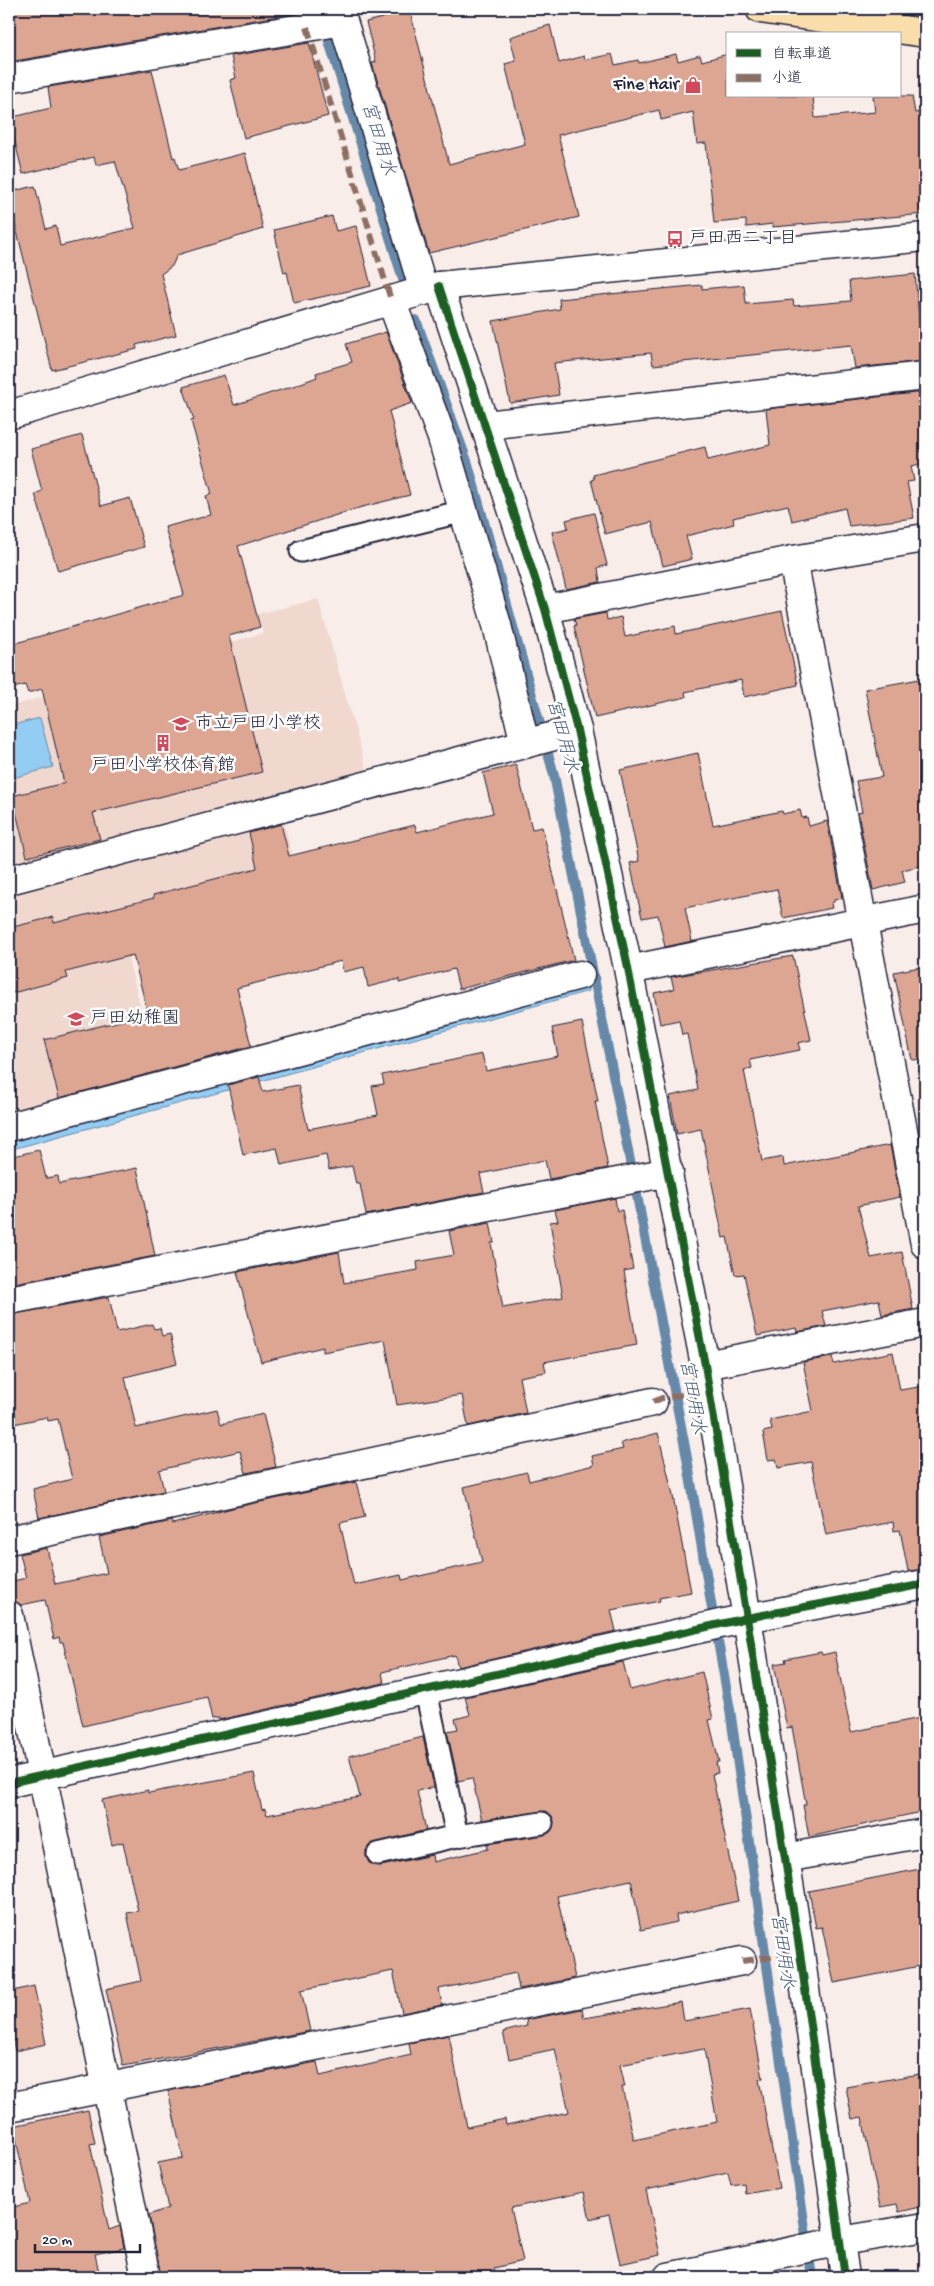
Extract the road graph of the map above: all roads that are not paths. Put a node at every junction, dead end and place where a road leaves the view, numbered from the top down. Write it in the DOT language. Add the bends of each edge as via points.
graph roads {
  1 [pos="760,9"];
  2 [pos="925,33"];
  3 [pos="9,78"];
  4 [pos="925,237"];
  5 [pos="432,288"];
  6 [pos="390,300"];
  7 [pos="925,376"];
  8 [pos="9,415"];
  9 [pos="485,425"];
  10 [pos="464,511"];
  11 [pos="925,538"];
  12 [pos="301,551"];
  13 [pos="793,560"];
  14 [pos="545,609"];
  15 [pos="577,730"];
  16 [pos="535,741"];
  17 [pos="9,880"];
  18 [pos="925,908"];
  19 [pos="864,922"];
  20 [pos="629,970"];
  21 [pos="580,975"];
  22 [pos="9,1127"];
  23 [pos="669,1172"];
  24 [pos="925,1244"];
  25 [pos="9,1300"];
  26 [pos="925,1323"];
  27 [pos="705,1366"];
  28 [pos="653,1402"];
  29 [pos="9,1540"];
  30 [pos="925,1584"];
  31 [pos="9,1615"];
  32 [pos="748,1618"];
  33 [pos="426,1691"];
  34 [pos="42,1776"];
  35 [pos="9,1783"];
  36 [pos="542,1823"];
  37 [pos="925,1832"];
  38 [pos="458,1836"];
  39 [pos="378,1854"];
  40 [pos="785,1858"];
  41 [pos="742,1961"];
  42 [pos="108,2087"];
  43 [pos="9,2107"];
  44 [pos="925,2227"];
  45 [pos="833,2243"];
  46 [pos="146,2277"];
  47 [pos="668,2277"];
  48 [pos="845,2277"];
  1 -- 2 [label="main road"];
  3 -- 5 [label="street" via="343,21"];
  4 -- 5 [label="street"];
  5 -- 6 [label="street"];
  5 -- 9 [label="street"];
  6 -- 8 [label="street"];
  6 -- 10 [label="street" via="442,438"];
  7 -- 9 [label="street"];
  9 -- 14 [label="street"];
  10 -- 12 [label="lane"];
  10 -- 16 [label="street"];
  11 -- 13 [label="street"];
  13 -- 14 [label="street"];
  13 -- 19 [label="street"];
  14 -- 15 [label="street"];
  15 -- 16 [label="street"];
  15 -- 20 [label="street"];
  16 -- 17 [label="street"];
  18 -- 19 [label="street"];
  19 -- 20 [label="street"];
  19 -- 24 [label="street"];
  20 -- 23 [label="street"];
  21 -- 22 [label="street"];
  23 -- 25 [label="street"];
  23 -- 27 [label="street"];
  26 -- 27 [label="street"];
  27 -- 32 [label="street"];
  28 -- 29 [label="street"];
  30 -- 32 [label="street"];
  31 -- 34 [label="street"];
  32 -- 33 [label="street"];
  32 -- 40 [label="street"];
  33 -- 34 [label="street"];
  33 -- 38 [label="lane"];
  34 -- 35 [label="street"];
  34 -- 42 [label="street"];
  36 -- 38 [label="lane"];
  37 -- 40 [label="street"];
  38 -- 39 [label="lane"];
  40 -- 45 [label="street"];
  41 -- 42 [label="street"];
  42 -- 43 [label="street"];
  42 -- 46 [label="street"];
  44 -- 45 [label="street"];
  45 -- 47 [label="street"];
  45 -- 48 [label="street"];
}
